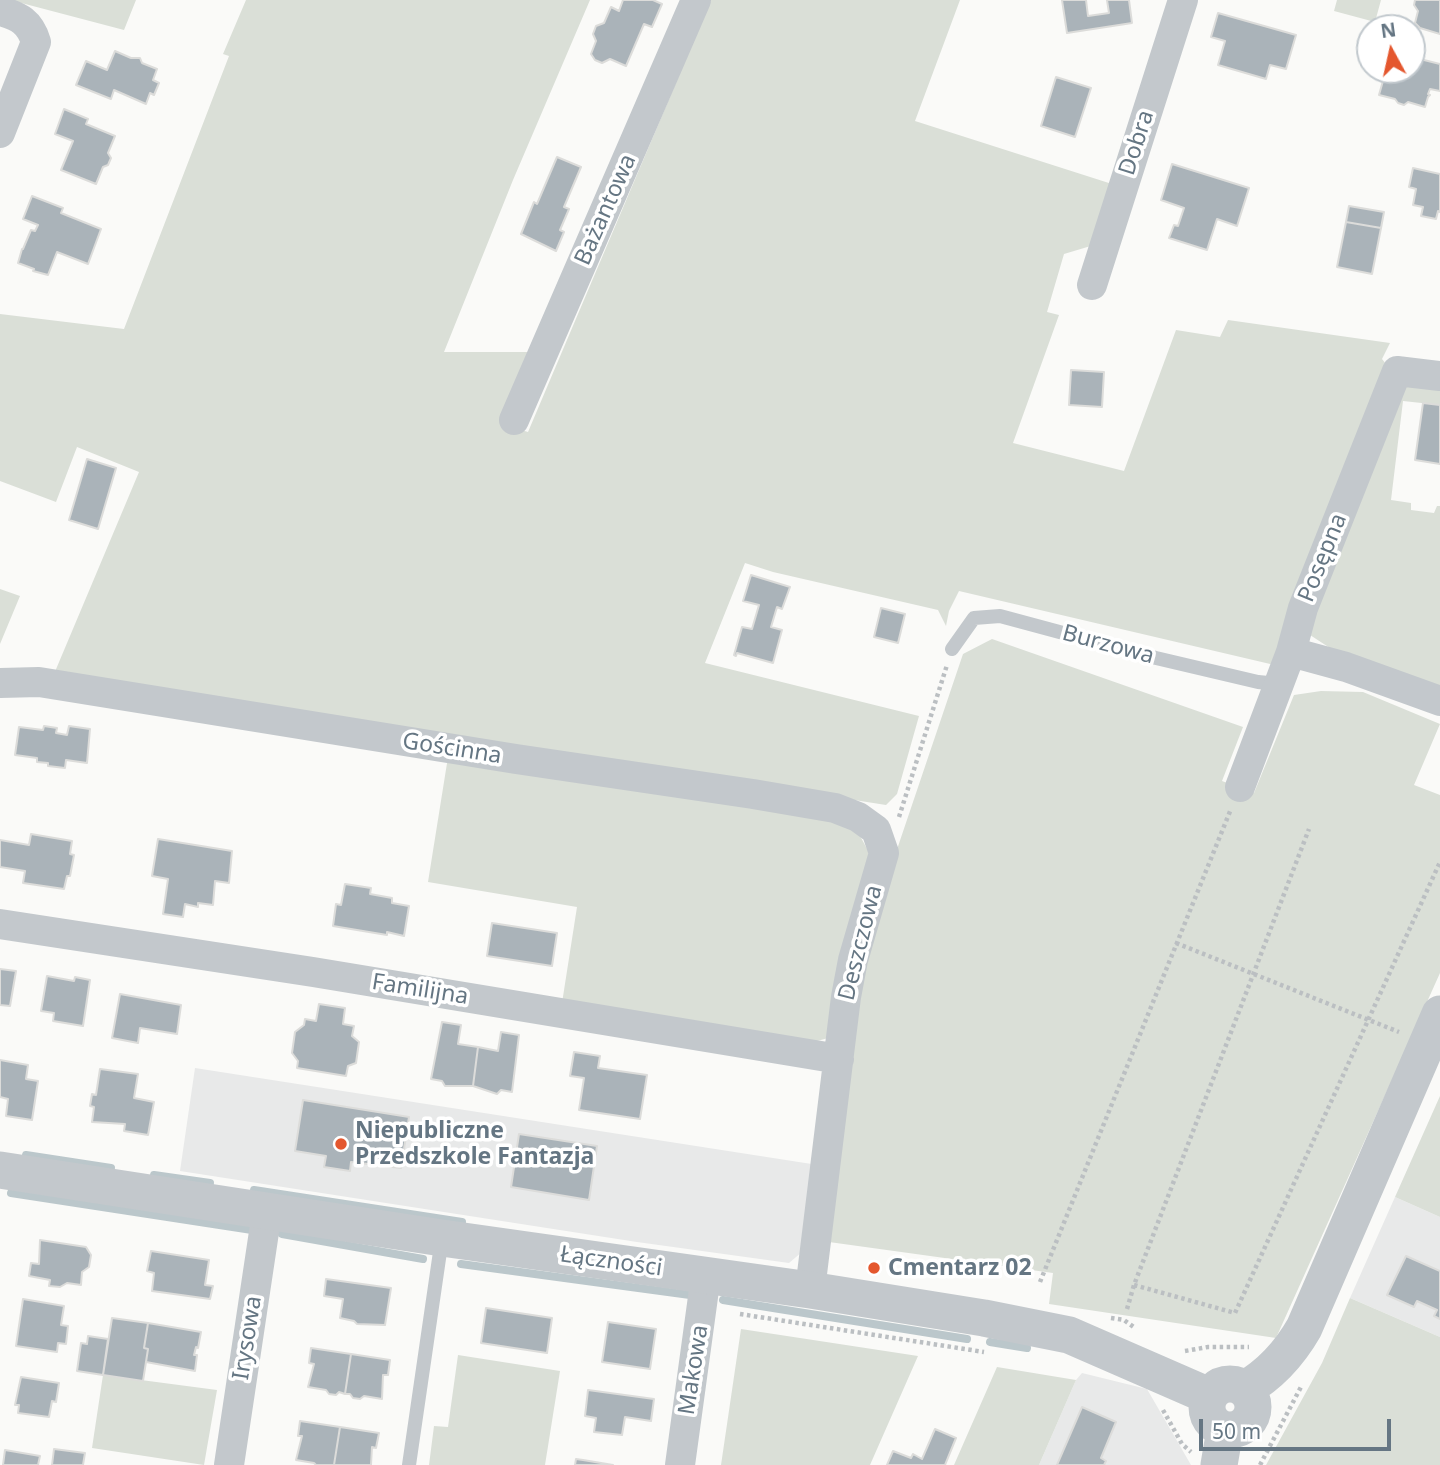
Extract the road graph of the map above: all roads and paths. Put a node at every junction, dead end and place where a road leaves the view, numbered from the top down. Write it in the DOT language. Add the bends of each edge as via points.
graph roads {
  1 [pos="696,0"];
  2 [pos="1183,0"];
  3 [pos="0,11"];
  4 [pos="0,133"];
  5 [pos="1092,285"];
  6 [pos="1440,376"];
  7 [pos="514,420"];
  8 [pos="952,649"];
  9 [pos="1291,652"];
  10 [pos="0,684"];
  11 [pos="1279,684"];
  12 [pos="1440,701"];
  13 [pos="1240,787"];
  14 [pos="1309,829"];
  15 [pos="884,853"];
  16 [pos="1440,862"];
  17 [pos="0,924"];
  18 [pos="1176,943"];
  19 [pos="1252,974"];
  20 [pos="1369,1020"];
  21 [pos="1434,1029"];
  22 [pos="839,1059"];
  23 [pos="0,1172"];
  24 [pos="267,1212"];
  25 [pos="442,1238"];
  26 [pos="706,1275"];
  27 [pos="1040,1282"];
  28 [pos="1134,1285"];
  29 [pos="810,1290"];
  30 [pos="1127,1310"];
  31 [pos="1175,1353"];
  32 [pos="1288,1353"];
  33 [pos="1245,1389"];
  34 [pos="1209,1396"];
  35 [pos="1161,1405"];
  36 [pos="1212,1449"];
  37 [pos="229,1465"];
  38 [pos="409,1465"];
  39 [pos="680,1465"];
  1 -- 7 [label="street, Bażantowa"];
  2 -- 5 [label="street, Dobra"];
  3 -- 4 [label="street" via="28,24 36,42"];
  6 -- 9 [label="street, Posępna" via="1397,371 1303,608"];
  8 -- 11 [label="lane, Burzowa" via="974,618 1000,616 1169,661"];
  8 -- 15 [label="path, Deszczowa" via="894,836"];
  9 -- 11 [label="street, Posępna"];
  9 -- 12 [label="street"];
  10 -- 15 [label="street, Gościnna" via="39,682 835,808 876,830"];
  11 -- 13 [label="street, Posępna"];
  13 -- 18 [label="path"];
  14 -- 19 [label="path"];
  15 -- 22 [label="street, Deszczowa" via="853,960"];
  16 -- 20 [label="path"];
  17 -- 22 [label="street, Familijna"];
  18 -- 19 [label="path"];
  18 -- 27 [label="path"];
  19 -- 20 [label="path"];
  19 -- 28 [label="path"];
  20 -- 21 [label="path"];
  20 -- 28 [label="path" via="1235,1313"];
  21 -- 32 [label="street" via="1304,1328"];
  22 -- 29 [label="street, Deszczowa"];
  23 -- 24 [label="street, Łączności"];
  24 -- 25 [label="street, Łączności"];
  24 -- 37 [label="street, Irysowa"];
  25 -- 26 [label="street, Łączności"];
  25 -- 38 [label="lane"];
  26 -- 29 [label="street, Łączności"];
  26 -- 39 [label="street, Makowa"];
  28 -- 30 [label="path"];
  29 -- 34 [label="street, Łączności" via="1069,1335"];
  31 -- 32 [label="path" via="1208,1347 1269,1347"];
  32 -- 33 [label="street"];
  33 -- 34 [label="street" via="1226,1384"];
  33 -- 36 [label="street" via="1252,1399 1248,1422"];
  34 -- 36 [label="street" via="1209,1417 1215,1425"];
  35 -- 36 [label="path" via="1182,1444"];
}
